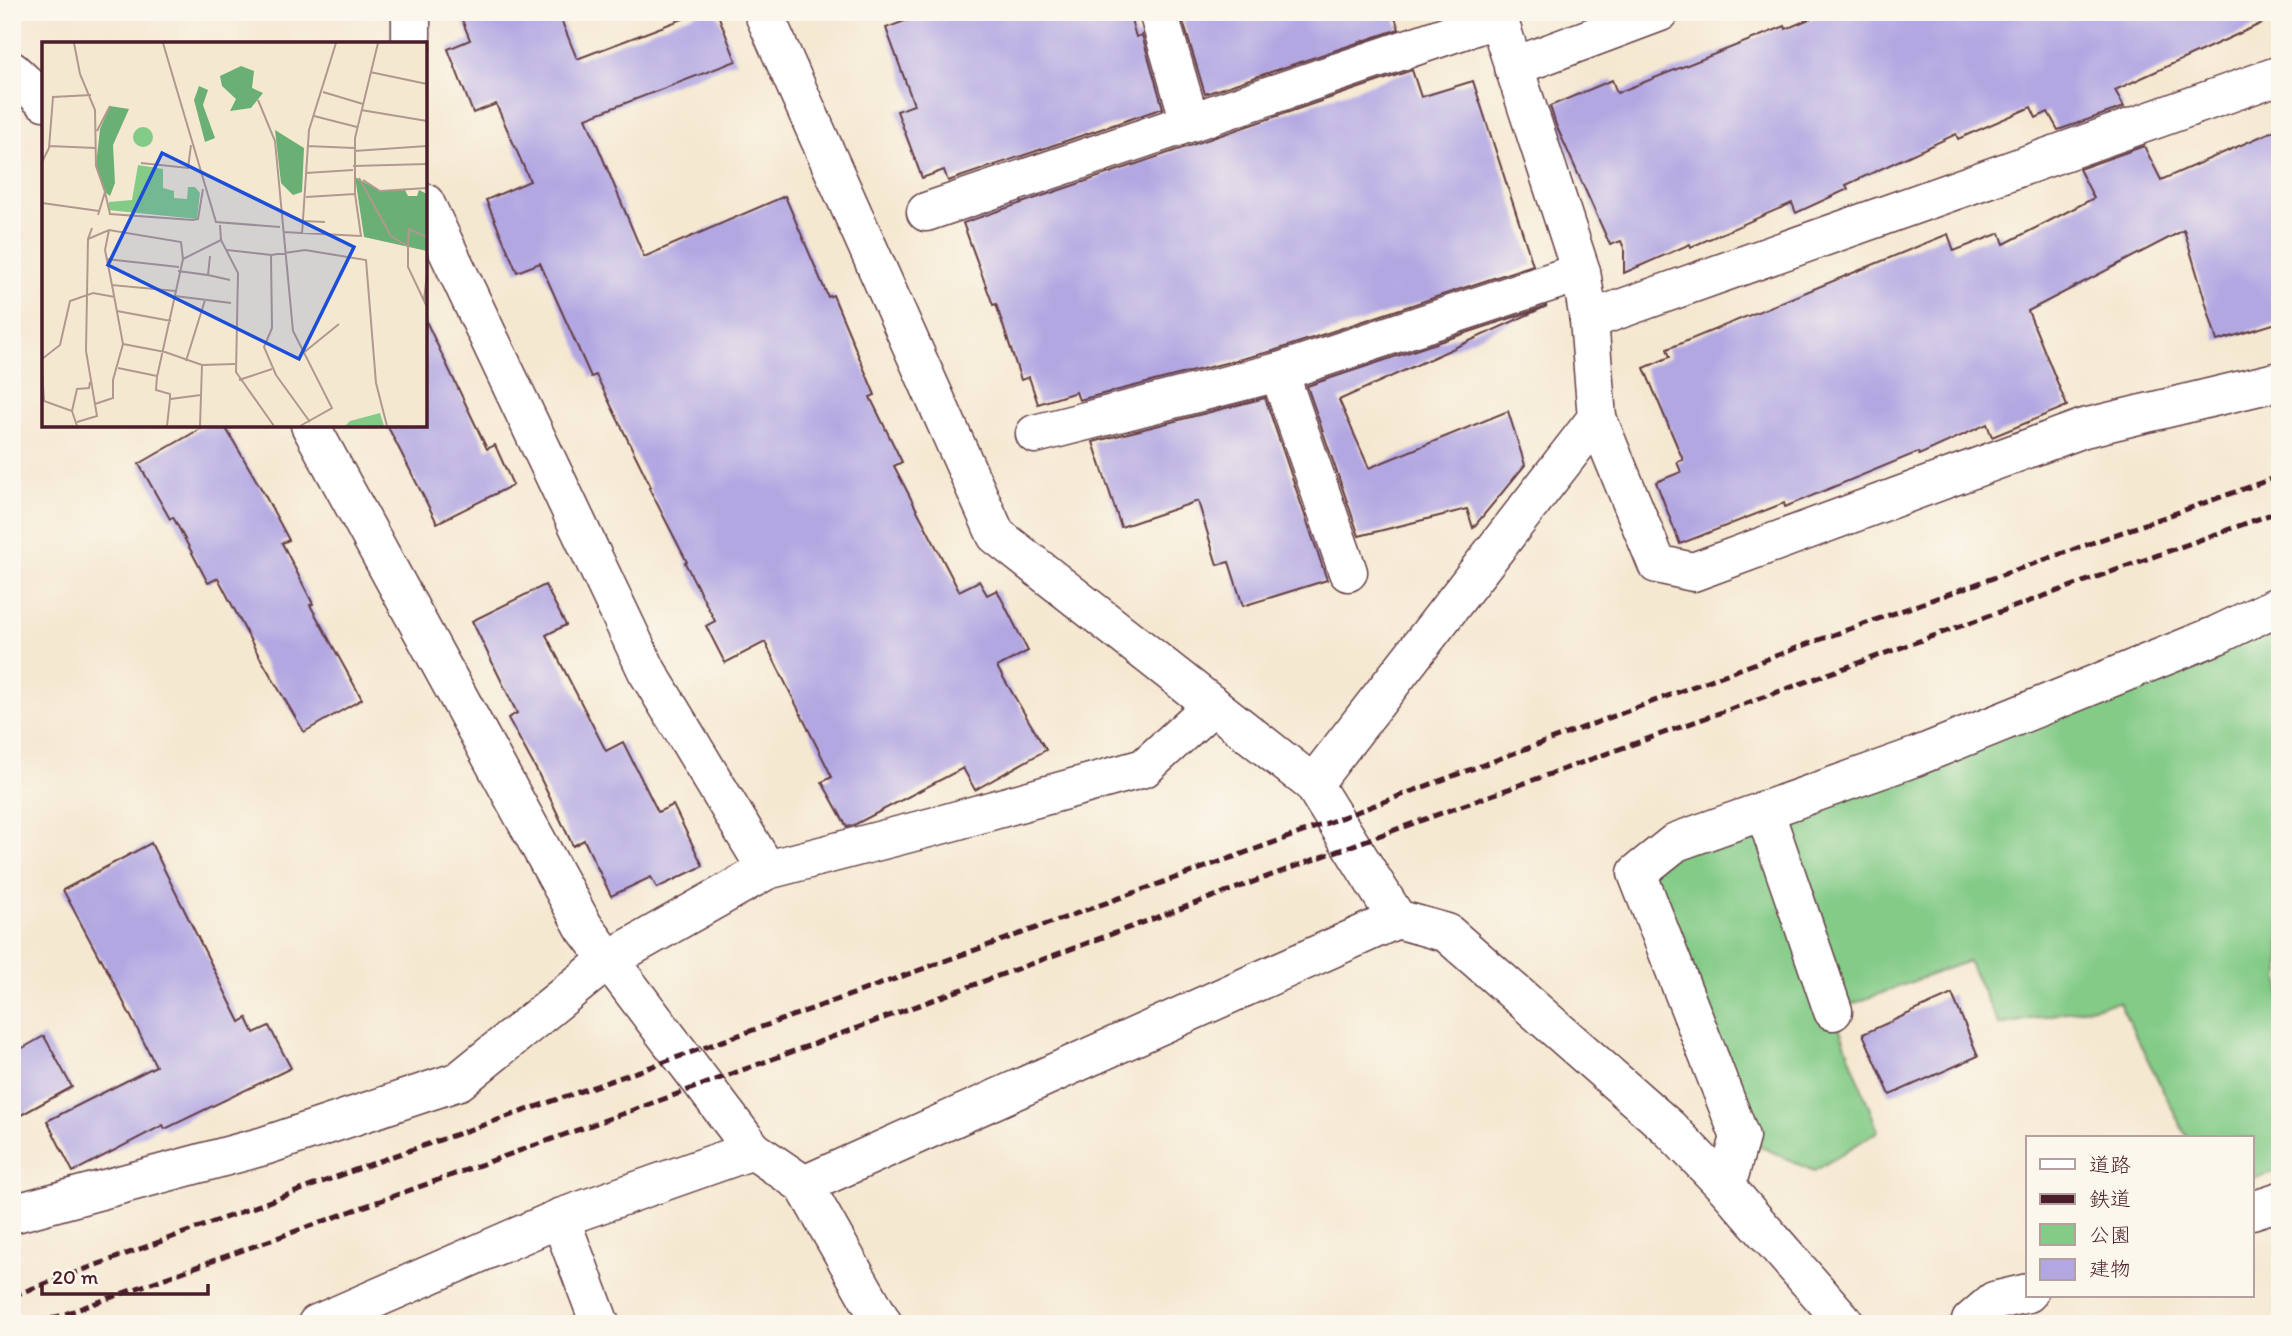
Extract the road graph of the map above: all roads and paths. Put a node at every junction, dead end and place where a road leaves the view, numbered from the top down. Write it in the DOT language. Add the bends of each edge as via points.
graph roads {
  1 [pos="411,12"];
  2 [pos="763,12"];
  3 [pos="1158,12"];
  4 [pos="1661,12"];
  5 [pos="1497,15"];
  6 [pos="411,42"];
  7 [pos="1513,68"];
  8 [pos="12,71"];
  9 [pos="2280,75"];
  10 [pos="42,99"];
  11 [pos="1189,122"];
  12 [pos="427,207"];
  13 [pos="926,212"];
  14 [pos="1581,272"];
  15 [pos="1589,320"];
  16 [pos="1279,372"];
  17 [pos="2280,381"];
  18 [pos="1597,418"];
  19 [pos="311,427"];
  20 [pos="1035,434"];
  21 [pos="1348,572"];
  22 [pos="2280,606"];
  23 [pos="1213,705"];
  24 [pos="1313,784"];
  25 [pos="1764,810"];
  26 [pos="767,870"];
  27 [pos="1397,919"];
  28 [pos="608,960"];
  29 [pos="1833,1012"];
  30 [pos="753,1150"];
  31 [pos="804,1185"];
  32 [pos="1726,1187"];
  33 [pos="2280,1201"];
  34 [pos="2254,1209"];
  35 [pos="12,1214"];
  36 [pos="560,1218"];
  37 [pos="2026,1293"];
  38 [pos="317,1324"];
  39 [pos="600,1324"];
  40 [pos="883,1324"];
  41 [pos="1846,1324"];
  42 [pos="1971,1324"];
  1 -- 6 [label="street"];
  2 -- 23 [label="street" via="996,535"];
  3 -- 11 [label="street"];
  4 -- 7 [label="street"];
  5 -- 7 [label="street"];
  5 -- 11 [label="street"];
  7 -- 14 [label="street"];
  8 -- 10 [label="street"];
  9 -- 15 [label="street"];
  11 -- 13 [label="street"];
  12 -- 26 [label="street" via="647,670"];
  14 -- 15 [label="street"];
  14 -- 16 [label="street"];
  15 -- 18 [label="street"];
  16 -- 20 [label="street"];
  16 -- 21 [label="street"];
  17 -- 18 [label="street" via="2084,428 1693,572 1657,564"];
  18 -- 24 [label="street"];
  19 -- 28 [label="street" via="584,927"];
  22 -- 25 [label="street" via="1915,757"];
  23 -- 24 [label="street"];
  23 -- 26 [label="street" via="1143,768"];
  24 -- 27 [label="street"];
  25 -- 29 [label="street"];
  25 -- 32 [label="street" via="1676,842 1637,873 1740,1138"];
  26 -- 28 [label="street"];
  27 -- 31 [label="street"];
  27 -- 32 [label="street" via="1447,933 1669,1128"];
  28 -- 30 [label="street"];
  28 -- 35 [label="street" via="459,1081 264,1146"];
  30 -- 31 [label="street"];
  30 -- 36 [label="street"];
  31 -- 40 [label="street"];
  32 -- 41 [label="street"];
  33 -- 34 [label="street"];
  36 -- 38 [label="street"];
  36 -- 39 [label="street"];
  37 -- 42 [label="street" via="1994,1301"];
}
